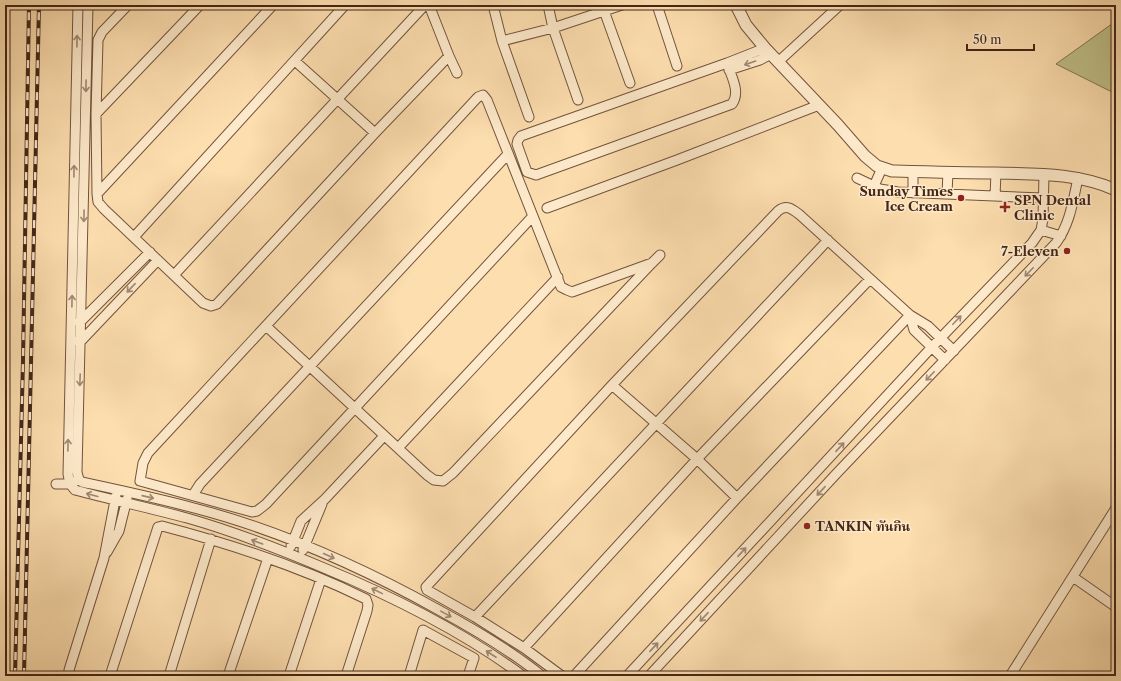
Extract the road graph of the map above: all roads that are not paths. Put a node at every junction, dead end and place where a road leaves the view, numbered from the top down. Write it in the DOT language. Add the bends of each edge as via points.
graph roads {
  1 [pos="78,5"];
  2 [pos="88,5"];
  3 [pos="128,5"];
  4 [pos="200,5"];
  5 [pos="273,5"];
  6 [pos="345,5"];
  7 [pos="425,5"];
  8 [pos="428,5"];
  9 [pos="493,5"];
  10 [pos="548,5"];
  11 [pos="622,5"];
  12 [pos="657,5"];
  13 [pos="736,5"];
  14 [pos="840,5"];
  15 [pos="603,8"];
  16 [pos="553,28"];
  17 [pos="502,41"];
  18 [pos="771,55"];
  19 [pos="449,56"];
  20 [pos="295,61"];
  21 [pos="677,66"];
  22 [pos="728,67"];
  23 [pos="457,73"];
  24 [pos="630,83"];
  25 [pos="338,98"];
  26 [pos="578,100"];
  27 [pos="819,105"];
  28 [pos="96,114"];
  29 [pos="529,117"];
  30 [pos="375,133"];
  31 [pos="508,154"];
  32 [pos="882,168"];
  33 [pos="913,172"];
  34 [pos="948,172"];
  35 [pos="996,174"];
  36 [pos="1044,174"];
  37 [pos="857,178"];
  38 [pos="1078,178"];
  39 [pos="874,186"];
  40 [pos="1116,190"];
  41 [pos="913,193"];
  42 [pos="97,194"];
  43 [pos="947,194"];
  44 [pos="995,196"];
  45 [pos="1043,198"];
  46 [pos="547,208"];
  47 [pos="533,216"];
  48 [pos="1041,230"];
  49 [pos="1061,236"];
  50 [pos="134,237"];
  51 [pos="828,240"];
  52 [pos="150,252"];
  53 [pos="660,255"];
  54 [pos="158,260"];
  55 [pos="652,263"];
  56 [pos="174,275"];
  57 [pos="558,277"];
  58 [pos="870,279"];
  59 [pos="910,315"];
  60 [pos="82,321"];
  61 [pos="71,322"];
  62 [pos="266,326"];
  63 [pos="940,338"];
  64 [pos="71,341"];
  65 [pos="81,341"];
  66 [pos="931,348"];
  67 [pos="954,351"];
  68 [pos="945,360"];
  69 [pos="310,366"];
  70 [pos="612,385"];
  71 [pos="355,408"];
  72 [pos="656,423"];
  73 [pos="384,436"];
  74 [pos="398,448"];
  75 [pos="697,460"];
  76 [pos="826,463"];
  77 [pos="837,473"];
  78 [pos="75,482"];
  79 [pos="56,484"];
  80 [pos="117,490"];
  81 [pos="128,492"];
  82 [pos="193,495"];
  83 [pos="737,498"];
  84 [pos="325,500"];
  85 [pos="114,501"];
  86 [pos="126,504"];
  87 [pos="1116,508"];
  88 [pos="211,539"];
  89 [pos="294,540"];
  90 [pos="305,545"];
  91 [pos="288,553"];
  92 [pos="104,558"];
  93 [pos="268,558"];
  94 [pos="300,558"];
  95 [pos="1073,577"];
  96 [pos="321,580"];
  97 [pos="708,590"];
  98 [pos="412,595"];
  99 [pos="719,600"];
  100 [pos="407,606"];
  101 [pos="1116,607"];
  102 [pos="475,617"];
  103 [pos="524,648"];
  104 [pos="523,662"];
  105 [pos="532,668"];
  106 [pos="519,675"];
  107 [pos="69,676"];
  108 [pos="110,676"];
  109 [pos="169,676"];
  110 [pos="228,676"];
  111 [pos="289,676"];
  112 [pos="346,676"];
  113 [pos="409,676"];
  114 [pos="468,676"];
  115 [pos="542,676"];
  116 [pos="562,676"];
  117 [pos="574,676"];
  118 [pos="627,676"];
  119 [pos="649,676"];
  120 [pos="1010,676"];
  61 -- 1 [label="street, one-way"];
  2 -- 60 [label="street, one-way"];
  3 -- 28 [label="street" via="99,36"];
  4 -- 28 [label="street"];
  5 -- 42 [label="street"];
  6 -- 20 [label="street"];
  7 -- 25 [label="street"];
  8 -- 19 [label="street"];
  9 -- 17 [label="street"];
  10 -- 16 [label="street"];
  11 -- 15 [label="street"];
  12 -- 21 [label="street"];
  13 -- 18 [label="street" via="746,25"];
  14 -- 18 [label="street"];
  15 -- 16 [label="street"];
  15 -- 24 [label="street"];
  16 -- 17 [label="street"];
  16 -- 26 [label="street"];
  17 -- 29 [label="street"];
  18 -- 22 [label="street"];
  18 -- 27 [label="street"];
  19 -- 23 [label="street"];
  19 -- 30 [label="street"];
  20 -- 25 [label="street"];
  20 -- 50 [label="street"];
  22 -- 22 [label="street" via="521,136 517,144 526,172 536,175 732,104 736,91"];
  25 -- 30 [label="street"];
  25 -- 56 [label="street"];
  27 -- 32 [label="street" via="865,156"];
  27 -- 46 [label="street"];
  28 -- 42 [label="street"];
  30 -- 56 [label="street" via="217,304 211,306 203,303"];
  31 -- 47 [label="street"];
  31 -- 62 [label="street" via="487,100 483,95 478,97"];
  31 -- 69 [label="street"];
  32 -- 33 [label="street"];
  32 -- 39 [label="street"];
  33 -- 34 [label="street"];
  33 -- 41 [label="street"];
  34 -- 35 [label="street"];
  34 -- 43 [label="street"];
  35 -- 36 [label="street"];
  35 -- 44 [label="street"];
  36 -- 38 [label="street"];
  36 -- 45 [label="street"];
  37 -- 39 [label="street"];
  38 -- 40 [label="street"];
  38 -- 49 [label="street" via="1069,220"];
  39 -- 41 [label="street" via="880,190"];
  41 -- 43 [label="street"];
  42 -- 50 [label="street" via="98,202 104,209"];
  43 -- 44 [label="street"];
  44 -- 45 [label="street"];
  45 -- 48 [label="street"];
  47 -- 57 [label="street"];
  47 -- 71 [label="street"];
  48 -- 49 [label="street"];
  63 -- 48 [label="street, one-way" via="1032,243"];
  49 -- 67 [label="street, one-way"];
  50 -- 52 [label="street"];
  51 -- 58 [label="street"];
  51 -- 70 [label="street" via="792,209 783,208"];
  51 -- 72 [label="street"];
  52 -- 54 [label="street"];
  52 -- 60 [label="street"];
  53 -- 55 [label="street"];
  54 -- 56 [label="street"];
  54 -- 65 [label="street, one-way"];
  55 -- 57 [label="street" via="572,292 561,287"];
  55 -- 74 [label="street" via="443,481 430,478"];
  57 -- 74 [label="street"];
  58 -- 59 [label="street"];
  58 -- 75 [label="street"];
  59 -- 63 [label="street" via="928,326"];
  59 -- 66 [label="street" via="914,330"];
  59 -- 83 [label="street"];
  60 -- 61 [label="street"];
  60 -- 65 [label="street"];
  61 -- 64 [label="street"];
  62 -- 69 [label="street"];
  62 -- 82 [label="street" via="148,453 143,463 140,481"];
  63 -- 66 [label="street"];
  63 -- 67 [label="street"];
  64 -- 65 [label="street"];
  78 -- 64 [label="street, one-way" via="68,474"];
  65 -- 78 [label="street, one-way" via="78,472"];
  66 -- 68 [label="street"];
  76 -- 66 [label="street, one-way"];
  67 -- 68 [label="street"];
  68 -- 77 [label="street, one-way"];
  69 -- 71 [label="street"];
  69 -- 82 [label="street" via="200,484"];
  70 -- 72 [label="street"];
  70 -- 102 [label="street" via="426,587 427,590"];
  71 -- 73 [label="street"];
  71 -- 82 [label="street" via="257,511 252,512"];
  72 -- 75 [label="street"];
  72 -- 102 [label="street"];
  73 -- 74 [label="street"];
  73 -- 84 [label="street"];
  75 -- 83 [label="street"];
  75 -- 103 [label="street"];
  76 -- 77 [label="street"];
  97 -- 76 [label="street, one-way"];
  77 -- 99 [label="street, one-way"];
  78 -- 79 [label="street"];
  78 -- 80 [label="street"];
  85 -- 78 [label="street, one-way" via="75,490"];
  80 -- 81 [label="street"];
  80 -- 85 [label="street"];
  81 -- 86 [label="street"];
  81 -- 89 [label="street, one-way" via="193,507"];
  83 -- 117 [label="street"];
  84 -- 89 [label="street" via="301,521"];
  84 -- 90 [label="street"];
  85 -- 86 [label="street"];
  85 -- 92 [label="street"];
  91 -- 86 [label="street, one-way" via="187,518"];
  86 -- 92 [label="street" via="119,531"];
  87 -- 95 [label="street"];
  88 -- 93 [label="street"];
  88 -- 108 [label="street" via="158,527"];
  88 -- 109 [label="street"];
  89 -- 90 [label="street"];
  89 -- 91 [label="street"];
  90 -- 94 [label="street"];
  90 -- 98 [label="street, one-way"];
  91 -- 94 [label="street"];
  92 -- 107 [label="street" via="68,670"];
  93 -- 96 [label="street"];
  93 -- 110 [label="street"];
  100 -- 94 [label="street, one-way"];
  95 -- 101 [label="street"];
  95 -- 120 [label="street"];
  96 -- 111 [label="street"];
  96 -- 112 [label="street" via="361,596 368,602"];
  97 -- 99 [label="street"];
  118 -- 97 [label="street, one-way"];
  98 -- 100 [label="street"];
  98 -- 104 [label="street, one-way" via="472,628"];
  99 -- 119 [label="street, one-way"];
  106 -- 100 [label="street, one-way" via="442,623"];
  102 -- 103 [label="street"];
  103 -- 116 [label="street"];
  104 -- 105 [label="street"];
  104 -- 106 [label="street"];
  105 -- 106 [label="street"];
  105 -- 115 [label="street"];
  113 -- 114 [label="street" via="423,630 474,658"];
}
